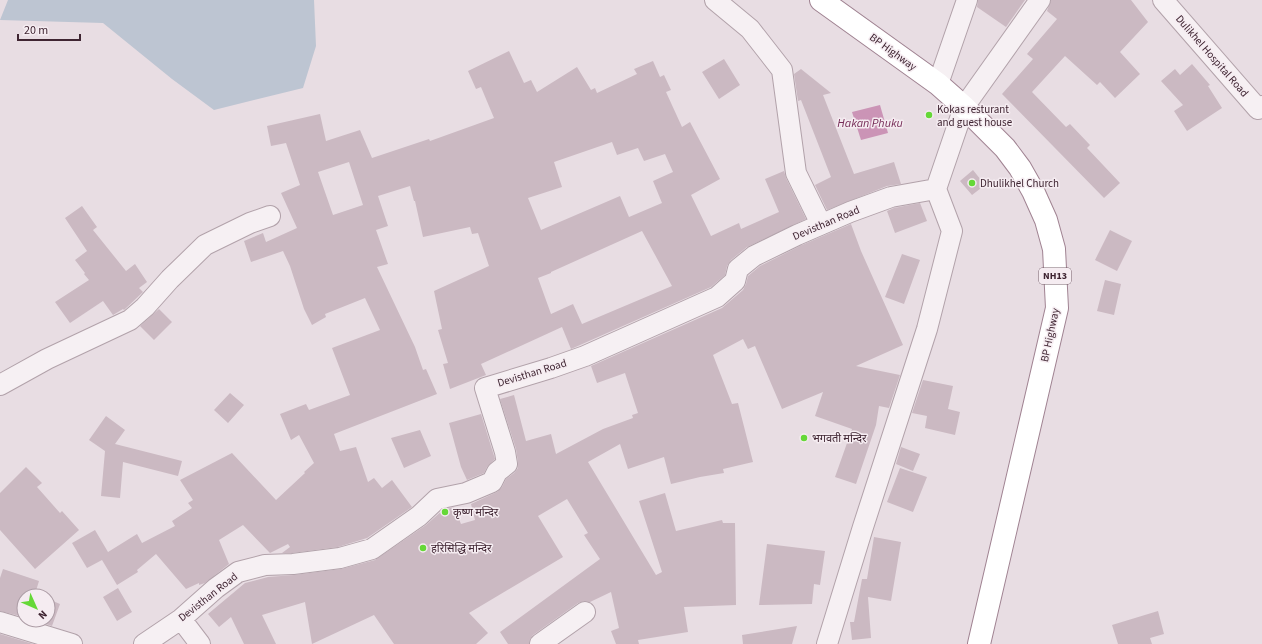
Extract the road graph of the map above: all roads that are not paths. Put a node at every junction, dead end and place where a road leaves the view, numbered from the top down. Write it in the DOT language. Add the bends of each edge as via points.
graph roads {
  1 [pos="715,0"];
  2 [pos="821,0"];
  3 [pos="967,0"];
  4 [pos="1040,0"];
  5 [pos="1163,0"];
  6 [pos="938,84"];
  7 [pos="1262,106"];
  8 [pos="964,107"];
  9 [pos="936,188"];
  10 [pos="270,216"];
  11 [pos="821,224"];
  12 [pos="0,385"];
  13 [pos="585,612"];
  14 [pos="181,619"];
  15 [pos="0,622"];
  16 [pos="72,644"];
  17 [pos="144,644"];
  18 [pos="200,644"];
  19 [pos="540,644"];
  20 [pos="827,644"];
  21 [pos="979,644"];
  1 -- 11 [label="street" via="750,29 782,70 796,173"];
  2 -- 6 [label="highway, BP Highway / NH13"];
  3 -- 6 [label="street"];
  4 -- 8 [label="street"];
  5 -- 7 [label="street, Dulikhel Hospital Road" via="1258,108"];
  6 -- 8 [label="highway, BP Highway / NH13"];
  8 -- 9 [label="street"];
  8 -- 21 [label="highway, BP Highway / NH13" via="1005,148 1033,191 1046,220 1054,249 1057,308"];
  9 -- 11 [label="street, Devisthan Road" via="891,197"];
  9 -- 20 [label="street" via="952,231 927,329"];
  10 -- 12 [label="street" via="205,245 130,320 47,359"];
  11 -- 14 [label="street, Devisthan Road" via="754,256 738,269 735,281 717,296 585,356 485,388 507,464 497,472 492,482 466,493 437,499 419,516 372,549 340,558 265,565 238,572"];
  13 -- 19 [label="street"];
  14 -- 17 [label="street, Devisthan Road"];
  14 -- 18 [label="street"];
  15 -- 16 [label="street"];
}
